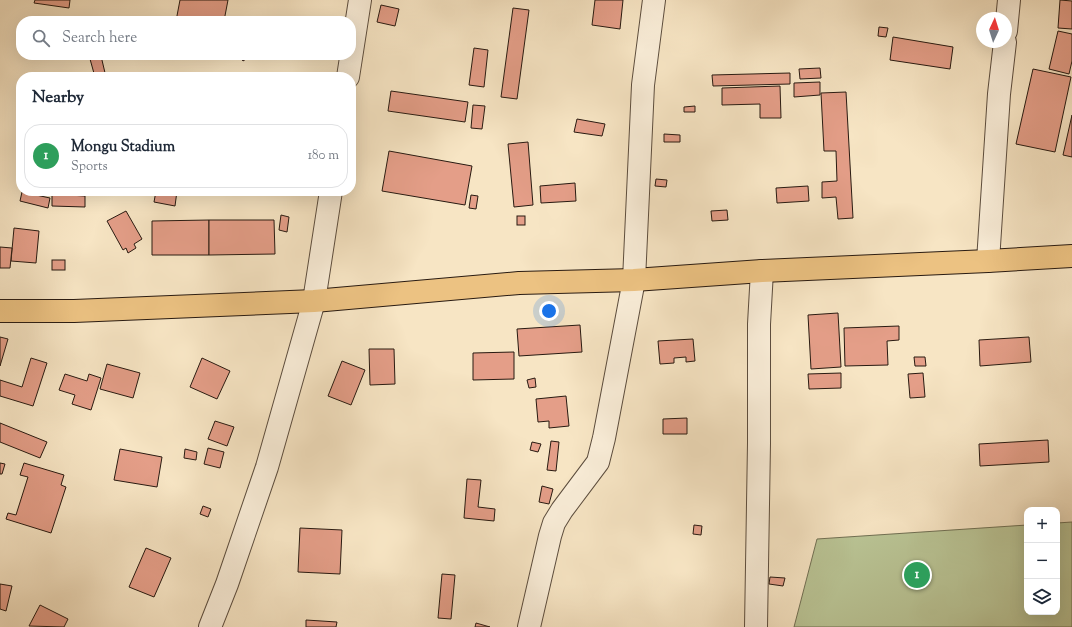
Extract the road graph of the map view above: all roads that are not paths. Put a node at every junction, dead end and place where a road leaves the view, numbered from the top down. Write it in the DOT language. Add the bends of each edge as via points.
graph roads {
  1 [pos="360,0"];
  2 [pos="654,0"];
  3 [pos="1010,0"];
  4 [pos="1008,12"];
  5 [pos="356,26"];
  6 [pos="1004,48"];
  7 [pos="351,60"];
  8 [pos="349,72"];
  9 [pos="330,196"];
  10 [pos="1072,256"];
  11 [pos="988,262"];
  12 [pos="762,271"];
  13 [pos="634,280"];
  14 [pos="314,301"];
  15 [pos="0,311"];
  16 [pos="210,627"];
  17 [pos="529,627"];
  18 [pos="756,627"];
  1 -- 5 [label="street"];
  2 -- 13 [label="street" via="643,85"];
  3 -- 4 [label="street"];
  6 -- 11 [label="street"];
  7 -- 8 [label="street"];
  9 -- 14 [label="street"];
  10 -- 11 [label="main road"];
  11 -- 12 [label="main road"];
  12 -- 13 [label="main road"];
  12 -- 18 [label="street" via="759,324"];
  13 -- 14 [label="main road" via="519,283"];
  13 -- 17 [label="street" via="598,462 554,523"];
  14 -- 15 [label="main road" via="74,311"];
  14 -- 16 [label="street" via="268,468"];
}
